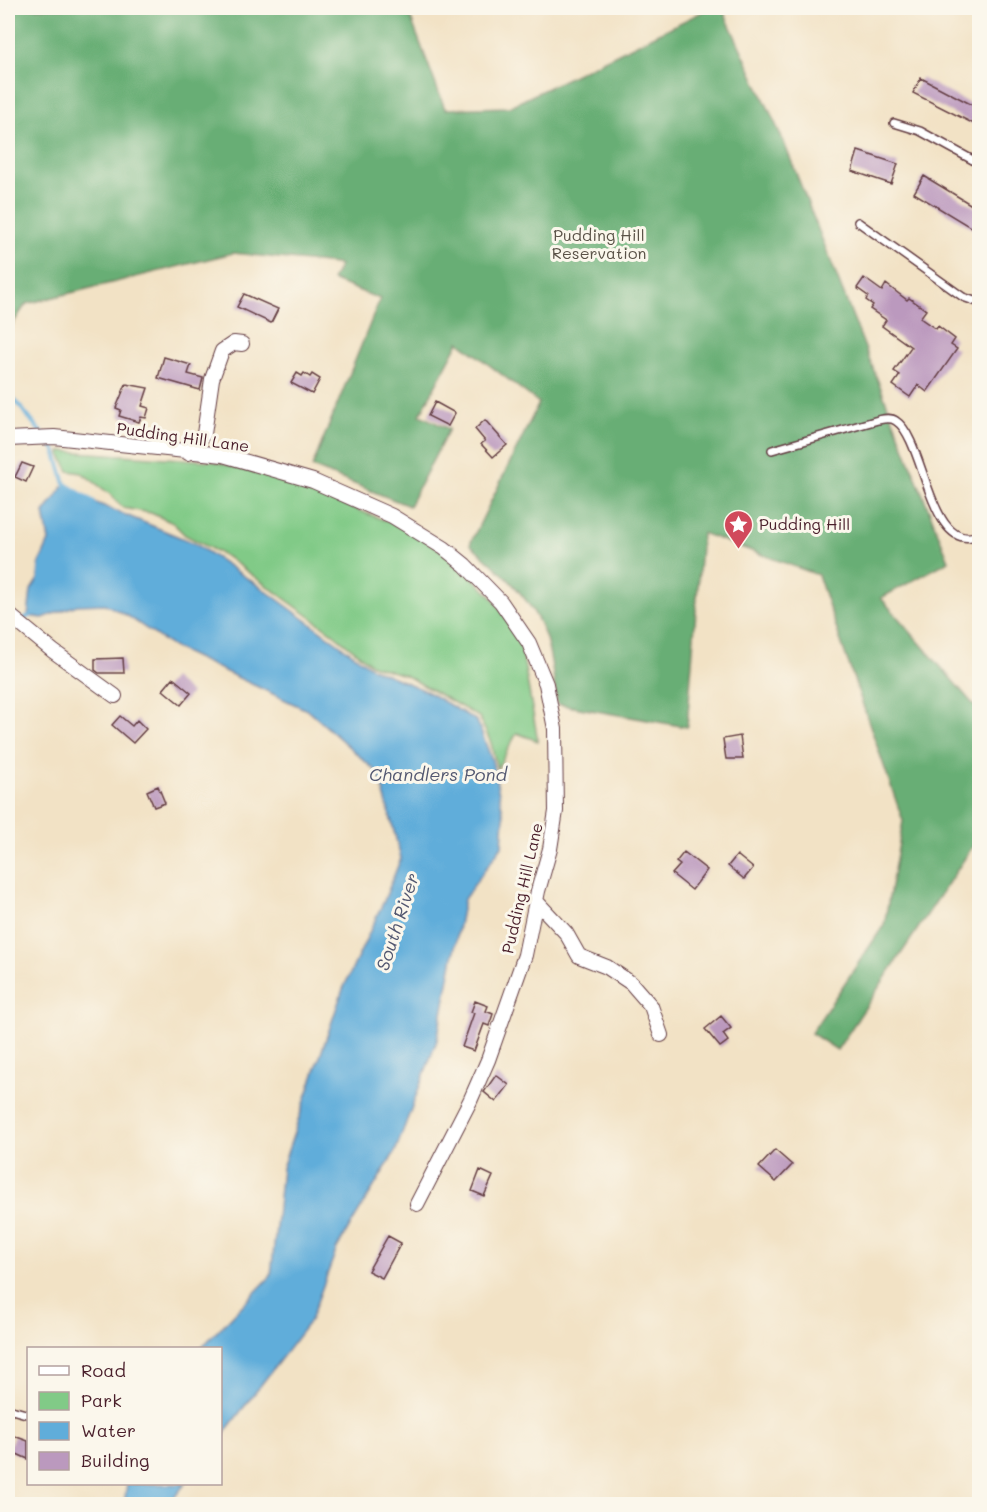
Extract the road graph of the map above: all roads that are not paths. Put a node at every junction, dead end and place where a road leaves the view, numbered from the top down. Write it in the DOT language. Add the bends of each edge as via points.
graph roads {
  1 [pos="894,123"];
  2 [pos="980,164"];
  3 [pos="858,222"];
  4 [pos="980,303"];
  5 [pos="242,344"];
  6 [pos="204,434"];
  7 [pos="8,439"];
  8 [pos="772,450"];
  9 [pos="188,453"];
  10 [pos="223,455"];
  11 [pos="980,534"];
  12 [pos="8,614"];
  13 [pos="115,696"];
  14 [pos="536,901"];
  15 [pos="661,1035"];
  16 [pos="417,1204"];
  17 [pos="8,1408"];
  18 [pos="26,1414"];
  1 -- 2 [label="lane" via="920,131"];
  3 -- 4 [label="lane" via="963,297"];
  5 -- 6 [label="street" via="234,343 222,351 212,379"];
  6 -- 9 [label="street"];
  6 -- 10 [label="street"];
  7 -- 9 [label="street, Pudding Hill Lane" via="54,437"];
  8 -- 11 [label="lane" via="886,418 896,420 918,454 940,517 961,536"];
  9 -- 10 [label="street, Pudding Hill Lane"];
  10 -- 14 [label="street, Pudding Hill Lane" via="313,481 407,524 465,565 516,622 538,663 555,729 554,828"];
  12 -- 13 [label="street"];
  14 -- 15 [label="street" via="566,933 579,956 607,967 631,983 651,1006"];
  14 -- 16 [label="street, Pudding Hill Lane" via="525,955 488,1060"];
  17 -- 18 [label="lane"];
}
